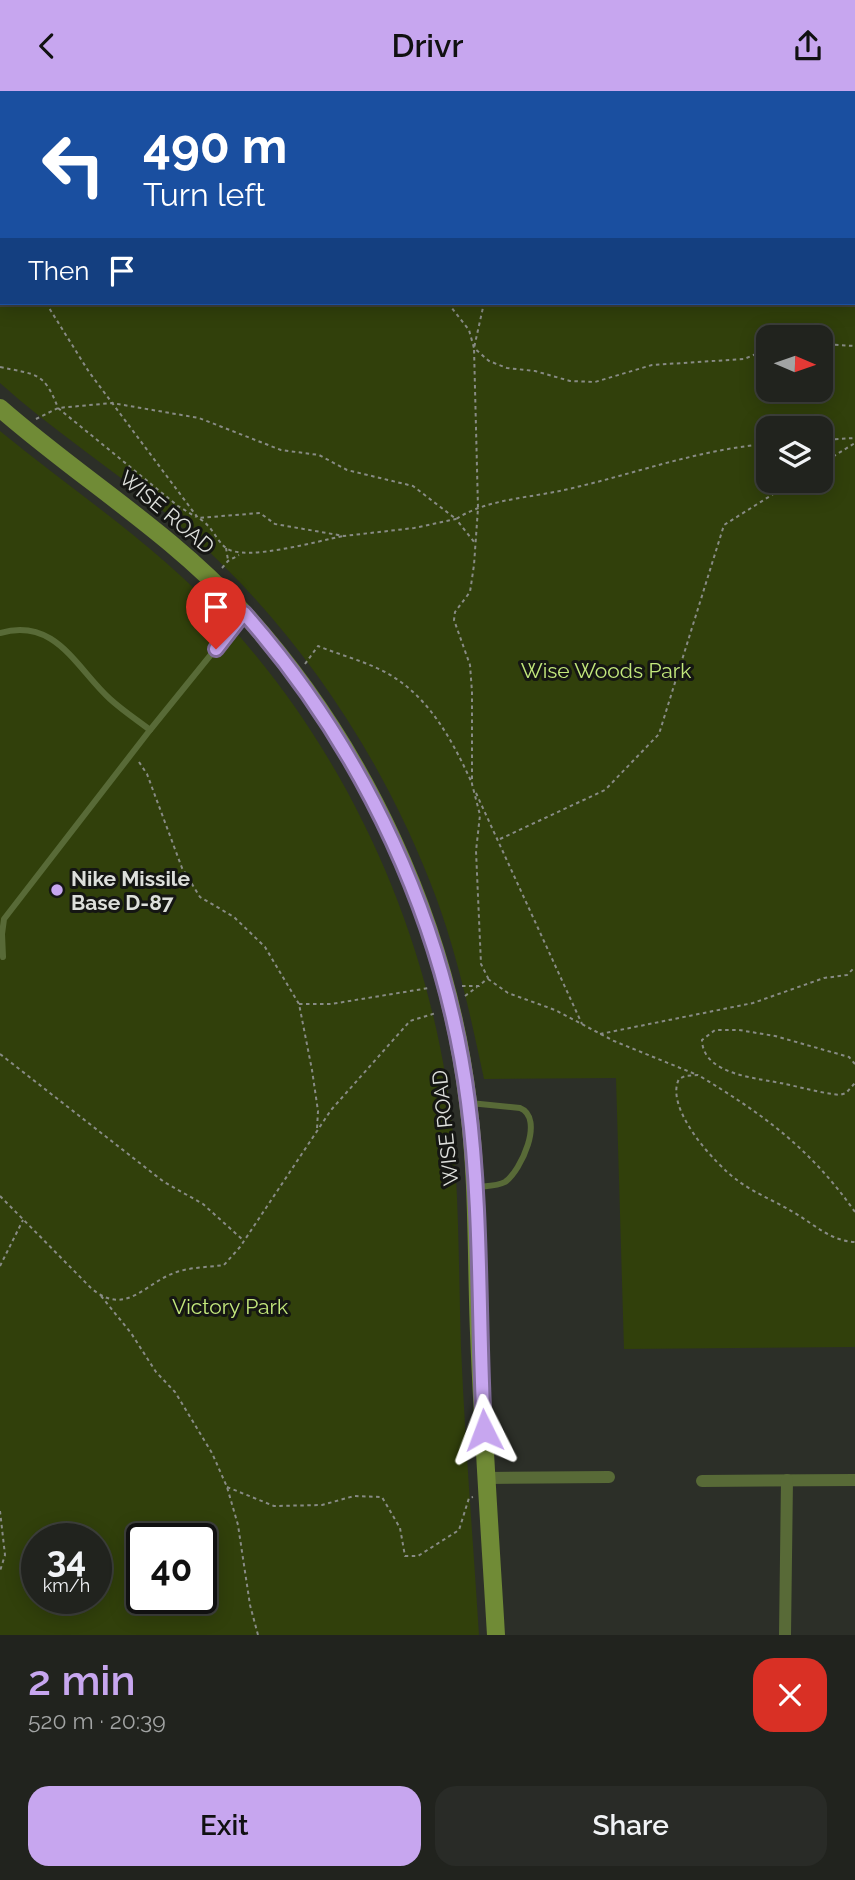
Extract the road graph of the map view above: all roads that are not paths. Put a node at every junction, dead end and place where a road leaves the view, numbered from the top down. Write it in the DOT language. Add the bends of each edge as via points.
graph roads {
  1 [pos="0,408"];
  2 [pos="244,613"];
  3 [pos="0,633"];
  4 [pos="150,730"];
  5 [pos="3,957"];
  6 [pos="468,1102"];
  7 [pos="475,1187"];
  8 [pos="609,1477"];
  9 [pos="855,1479"];
  10 [pos="787,1480"];
  11 [pos="702,1481"];
  12 [pos="487,1486"];
  13 [pos="496,1635"];
  14 [pos="785,1635"];
  1 -- 2 [label="street, WISE ROAD" via="146,521"];
  2 -- 4 [label="lane"];
  2 -- 6 [label="street, WISE ROAD" via="336,734 383,820 416,898 447,997"];
  3 -- 4 [label="lane" via="44,633 80,664 110,699"];
  4 -- 5 [label="lane" via="5,919"];
  6 -- 7 [label="street, WISE ROAD"];
  6 -- 7 [label="lane" via="520,1108 530,1119 530,1144 508,1179"];
  7 -- 12 [label="street, WISE ROAD"];
  8 -- 12 [label="street"];
  9 -- 10 [label="street"];
  10 -- 11 [label="street"];
  10 -- 14 [label="street"];
  12 -- 13 [label="street, WISE ROAD"];
}
